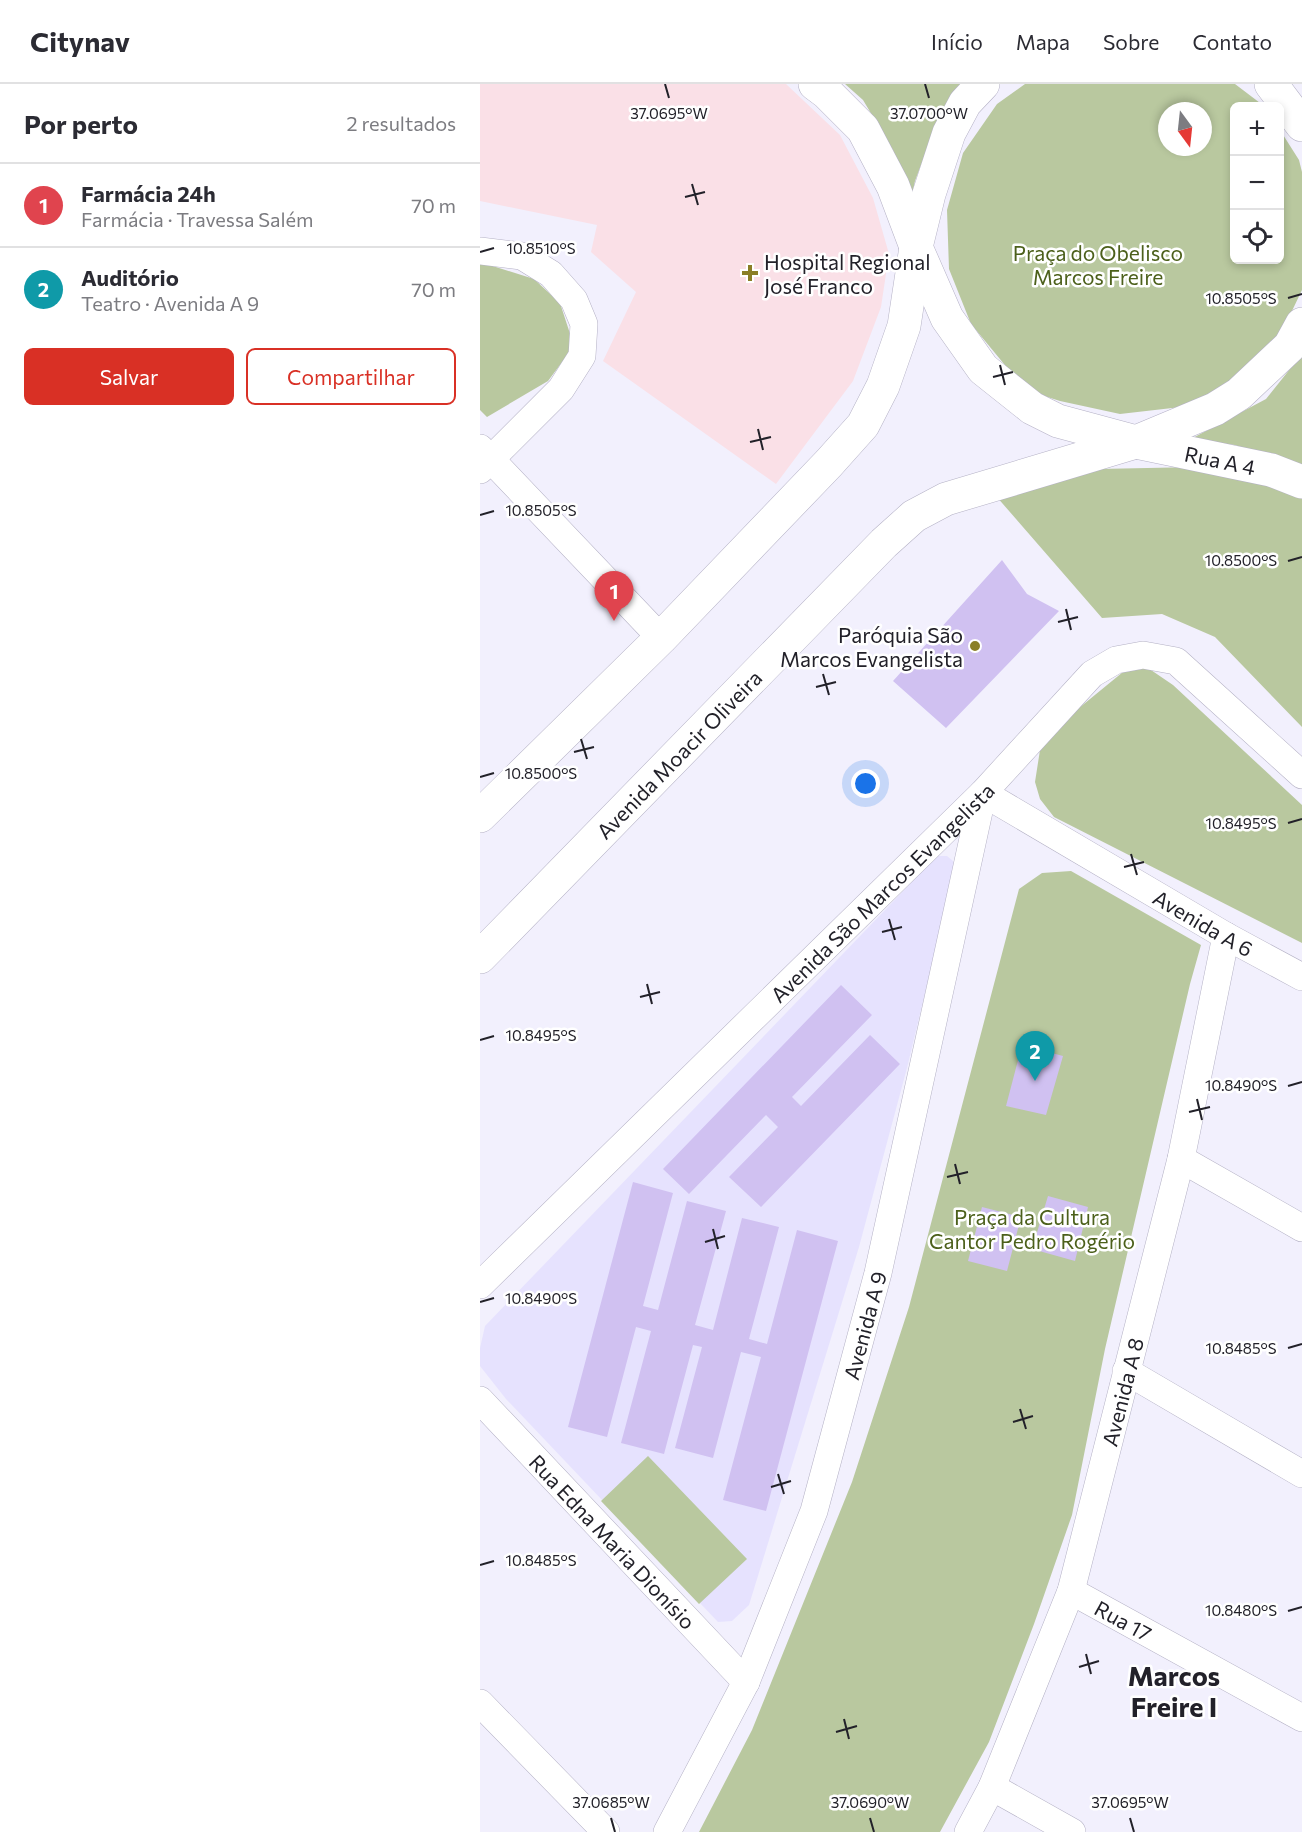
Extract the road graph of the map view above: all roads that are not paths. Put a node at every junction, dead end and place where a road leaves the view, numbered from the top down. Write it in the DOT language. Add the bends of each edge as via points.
graph roads {
  1 [pos="815,84"];
  2 [pos="983,84"];
  3 [pos="1271,84"];
  4 [pos="1302,125"];
  5 [pos="916,247"];
  6 [pos="480,251"];
  7 [pos="1302,324"];
  8 [pos="1136,442"];
  9 [pos="484,459"];
  10 [pos="1302,482"];
  11 [pos="661,638"];
  12 [pos="1302,775"];
  13 [pos="982,793"];
  14 [pos="480,816"];
  15 [pos="1226,936"];
  16 [pos="480,957"];
  17 [pos="1302,977"];
  18 [pos="1181,1159"];
  19 [pos="1302,1228"];
  20 [pos="480,1285"];
  21 [pos="1126,1371"];
  22 [pos="480,1400"];
  23 [pos="1302,1474"];
  24 [pos="1071,1591"];
  25 [pos="746,1682"];
  26 [pos="480,1703"];
  27 [pos="1302,1718"];
  28 [pos="992,1787"];
  29 [pos="606,1832"];
  30 [pos="667,1832"];
  31 [pos="968,1832"];
  32 [pos="1072,1832"];
  1 -- 5 [label="main road, Rua A 4" via="863,129 893,186"];
  2 -- 5 [label="main road" via="965,103 949,133"];
  3 -- 4 [label="main road"];
  5 -- 8 [label="main road, Rua A 4" via="947,318 982,369 1032,408 1058,421"];
  5 -- 11 [label="main road" via="904,326 883,386 862,425"];
  6 -- 9 [label="street" via="522,256 551,274 574,300 584,324 582,356 561,390"];
  7 -- 8 [label="main road, Avenida Moacir Oliveira" via="1290,346 1239,394 1215,409"];
  8 -- 10 [label="main road, Rua A 4" via="1271,470"];
  8 -- 16 [label="main road, Avenida Moacir Oliveira" via="946,499 914,516"];
  9 -- 11 [label="street"];
  11 -- 14 [label="main road"];
  12 -- 13 [label="street, Avenida São Marcos Evangelista" via="1176,661 1143,655 1116,660 1092,674"];
  13 -- 15 [label="street, Avenida A 6"];
  13 -- 20 [label="street, Avenida São Marcos Evangelista"];
  13 -- 25 [label="street, Avenida A 9" via="875,1285 814,1511"];
  15 -- 17 [label="street, Avenida A 6"];
  15 -- 18 [label="street, Avenida A 8"];
  18 -- 19 [label="street"];
  18 -- 21 [label="street, Avenida A 8"];
  21 -- 23 [label="street"];
  21 -- 24 [label="street, Avenida A 8"];
  22 -- 25 [label="street, Rua Edna Maria Dionísio"];
  24 -- 27 [label="street, Rua 17"];
  24 -- 28 [label="street, Avenida A 8"];
  25 -- 30 [label="street, Avenida A 9"];
  26 -- 29 [label="street"];
  28 -- 31 [label="street, Avenida A 8"];
  28 -- 32 [label="street"];
}
